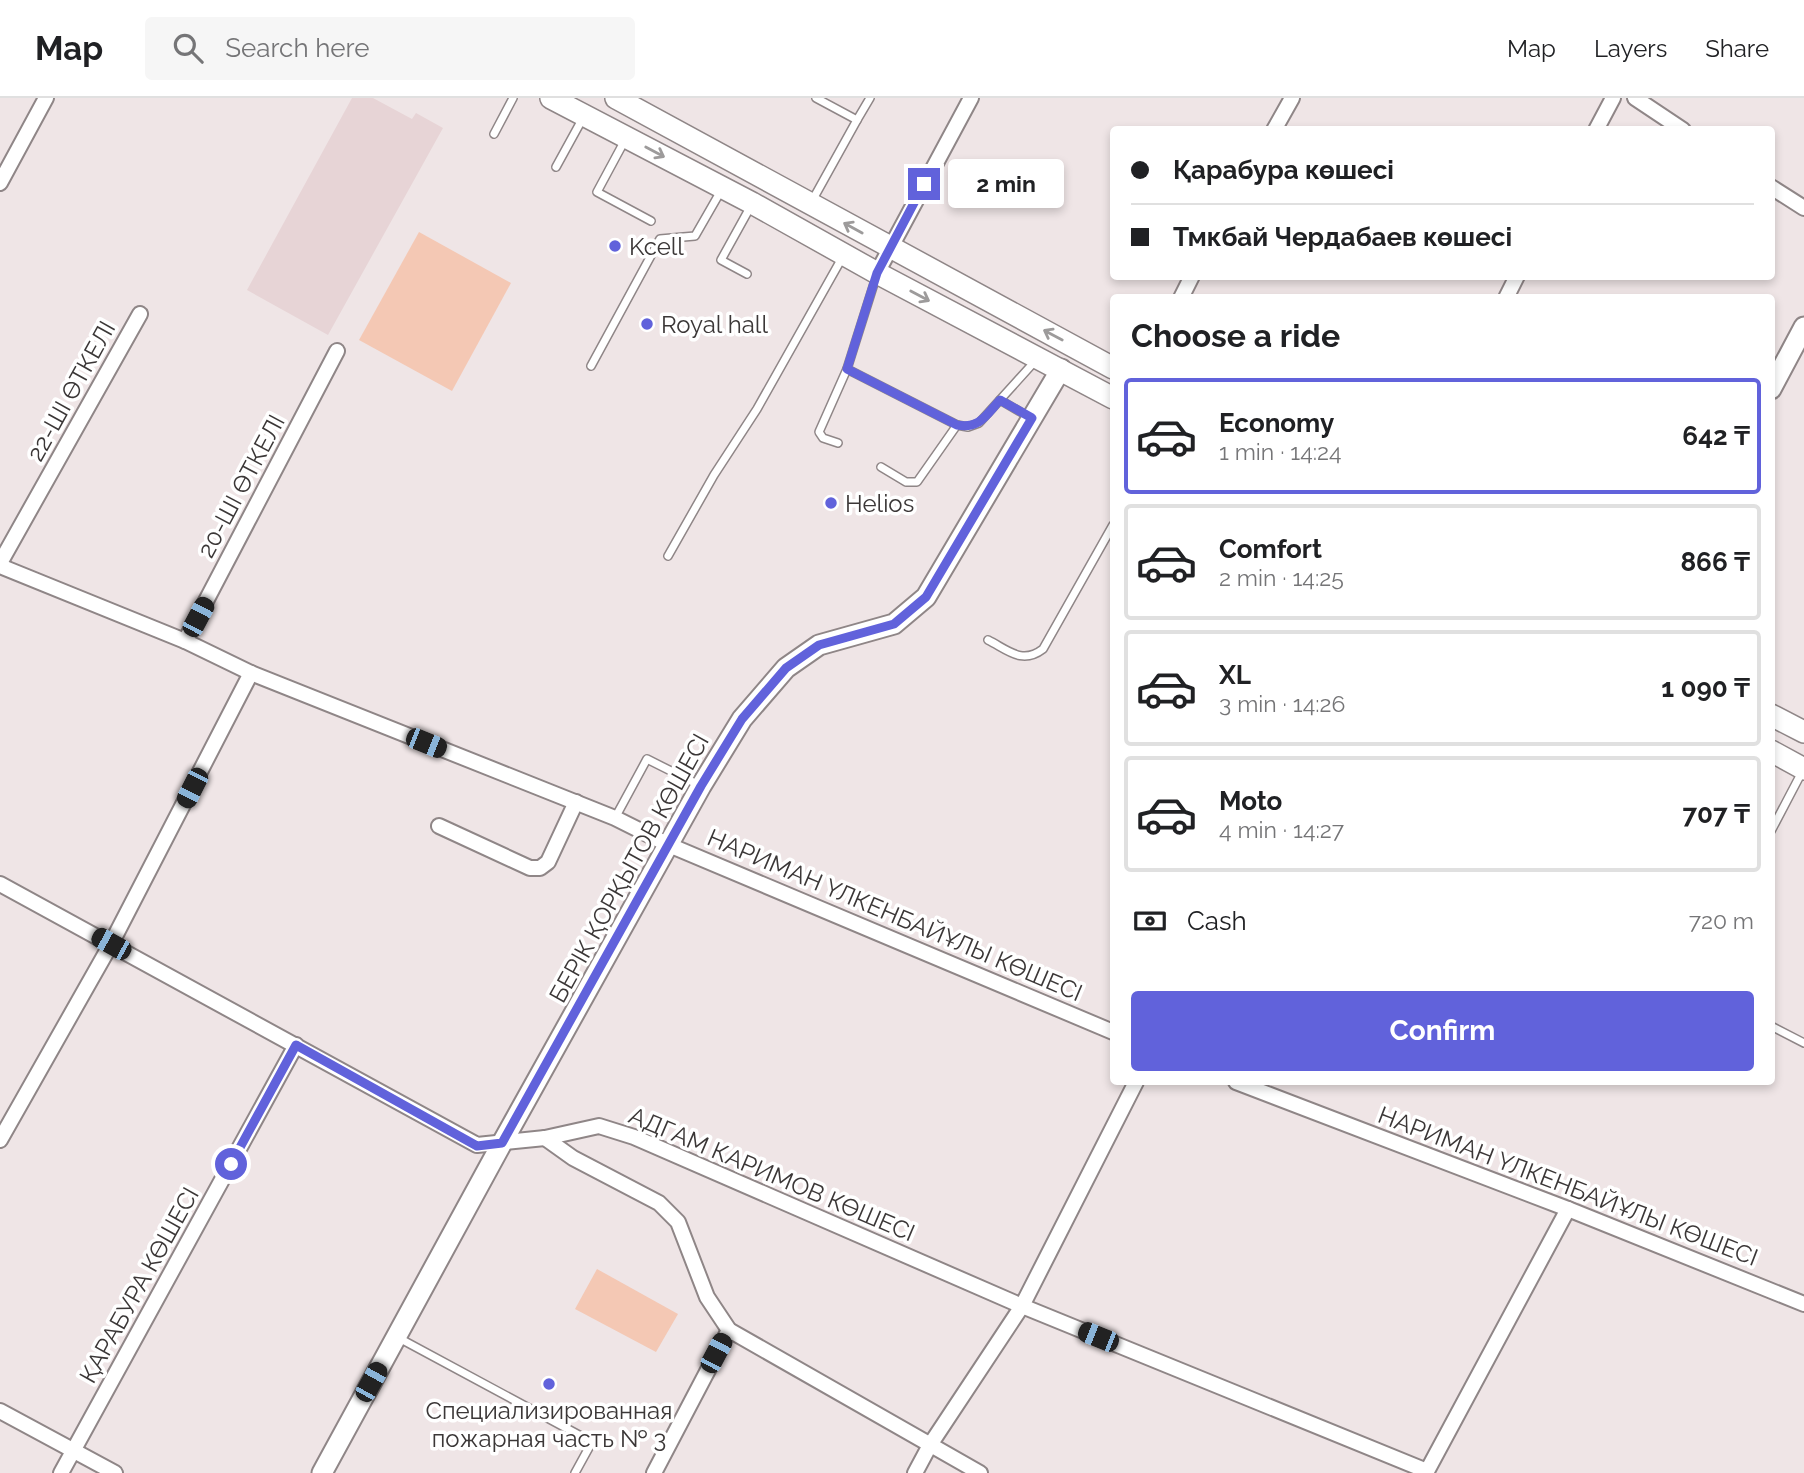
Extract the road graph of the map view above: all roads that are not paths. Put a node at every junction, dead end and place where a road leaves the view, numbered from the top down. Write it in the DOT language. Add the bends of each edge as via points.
graph roads {
  1 [pos="46,98"];
  2 [pos="513,98"];
  3 [pos="551,98"];
  4 [pos="816,98"];
  5 [pos="870,98"];
  6 [pos="971,98"];
  7 [pos="1292,98"];
  8 [pos="1613,98"];
  9 [pos="1635,98"];
  10 [pos="621,99"];
  11 [pos="584,116"];
  12 [pos="857,120"];
  13 [pos="1276,126"];
  14 [pos="1598,126"];
  15 [pos="1677,126"];
  16 [pos="494,134"];
  17 [pos="627,136"];
  18 [pos="556,167"];
  19 [pos="0,183"];
  20 [pos="722,188"];
  21 [pos="1775,190"];
  22 [pos="752,203"];
  23 [pos="810,205"];
  24 [pos="1804,208"];
  25 [pos="651,221"];
  26 [pos="890,248"];
  27 [pos="844,254"];
  28 [pos="877,273"];
  29 [pos="747,274"];
  30 [pos="140,314"];
  31 [pos="1804,327"];
  32 [pos="337,351"];
  33 [pos="1038,358"];
  34 [pos="592,366"];
  35 [pos="1110,366"];
  36 [pos="847,369"];
  37 [pos="1061,369"];
  38 [pos="1775,381"];
  39 [pos="1110,396"];
  40 [pos="1000,400"];
  41 [pos="1032,418"];
  42 [pos="957,425"];
  43 [pos="838,443"];
  44 [pos="881,467"];
  45 [pos="1110,529"];
  46 [pos="668,556"];
  47 [pos="0,565"];
  48 [pos="988,639"];
  49 [pos="185,641"];
  50 [pos="251,673"];
  51 [pos="1775,717"];
  52 [pos="1804,732"];
  53 [pos="1775,753"];
  54 [pos="1804,769"];
  55 [pos="701,786"];
  56 [pos="576,802"];
  57 [pos="615,818"];
  58 [pos="1775,823"];
  59 [pos="439,826"];
  60 [pos="670,845"];
  61 [pos="0,884"];
  62 [pos="111,944"];
  63 [pos="1775,1028"];
  64 [pos="1110,1031"];
  65 [pos="1804,1043"];
  66 [pos="296,1045"];
  67 [pos="1134,1085"];
  68 [pos="1244,1085"];
  69 [pos="545,1138"];
  70 [pos="0,1140"];
  71 [pos="502,1143"];
  72 [pos="1568,1209"];
  73 [pos="1804,1304"];
  74 [pos="1022,1306"];
  75 [pos="729,1330"];
  76 [pos="396,1337"];
  77 [pos="0,1411"];
  78 [pos="930,1445"];
  79 [pos="74,1451"];
  80 [pos="1427,1472"];
  81 [pos="61,1473"];
  82 [pos="115,1473"];
  83 [pos="322,1473"];
  84 [pos="575,1473"];
  85 [pos="654,1473"];
  86 [pos="915,1473"];
  87 [pos="980,1473"];
  1 -- 19 [label="street"];
  2 -- 16 [label="lane"];
  3 -- 11 [label="main road"];
  4 -- 12 [label="lane"];
  5 -- 12 [label="lane"];
  6 -- 26 [label="street"];
  7 -- 13 [label="street"];
  8 -- 14 [label="street"];
  9 -- 15 [label="street"];
  10 -- 23 [label="main road"];
  11 -- 17 [label="main road"];
  11 -- 18 [label="lane"];
  12 -- 23 [label="lane"];
  17 -- 20 [label="main road, one-way"];
  17 -- 25 [label="lane" via="597,192"];
  20 -- 22 [label="main road"];
  20 -- 34 [label="lane" via="695,236 660,239"];
  21 -- 24 [label="street"];
  22 -- 27 [label="main road"];
  22 -- 29 [label="lane" via="721,260"];
  26 -- 23 [label="main road, one-way"];
  26 -- 28 [label="street"];
  35 -- 26 [label="main road, one-way"];
  27 -- 28 [label="main road"];
  27 -- 46 [label="lane"];
  28 -- 33 [label="main road, one-way"];
  28 -- 36 [label="lane"];
  30 -- 47 [label="street, 22-ШІ ӨТКЕЛІ"];
  31 -- 38 [label="street"];
  32 -- 49 [label="street, 20-ШІ ӨТКЕЛІ"];
  33 -- 37 [label="main road"];
  33 -- 40 [label="lane"];
  36 -- 42 [label="lane"];
  36 -- 43 [label="lane" via="819,432"];
  37 -- 39 [label="main road"];
  37 -- 41 [label="street, БЕРІК ҚОРҚЫТОВ КӨШЕСІ"];
  40 -- 41 [label="lane"];
  40 -- 42 [label="lane" via="979,423"];
  41 -- 55 [label="street, БЕРІК ҚОРҚЫТОВ КӨШЕСІ" via="926,597 894,624 819,645 786,668 742,719"];
  42 -- 44 [label="lane" via="917,482 906,482"];
  45 -- 48 [label="lane" via="1043,649 1034,656 1021,657"];
  47 -- 49 [label="street, НАРИМАН ҮЛКЕНБАЙҰЛЫ КӨШЕСІ"];
  49 -- 50 [label="street, НАРИМАН ҮЛКЕНБАЙҰЛЫ КӨШЕСІ"];
  50 -- 56 [label="street, НАРИМАН ҮЛКЕНБАЙҰЛЫ КӨШЕСІ"];
  50 -- 62 [label="street"];
  51 -- 52 [label="main road"];
  53 -- 54 [label="main road"];
  54 -- 58 [label="lane"];
  55 -- 57 [label="lane" via="647,759"];
  55 -- 60 [label="street, БЕРІК ҚОРҚЫТОВ КӨШЕСІ"];
  56 -- 57 [label="street, НАРИМАН ҮЛКЕНБАЙҰЛЫ КӨШЕСІ"];
  56 -- 59 [label="street" via="548,862 540,868 530,868"];
  57 -- 60 [label="street, НАРИМАН ҮЛКЕНБАЙҰЛЫ КӨШЕСІ"];
  60 -- 64 [label="street, НАРИМАН ҮЛКЕНБАЙҰЛЫ КӨШЕСІ"];
  60 -- 71 [label="street, БЕРІК ҚОРҚЫТОВ КӨШЕСІ"];
  61 -- 62 [label="street, АДГАМ КАРИМОВ КӨШЕСІ"];
  62 -- 66 [label="street, АДГАМ КАРИМОВ КӨШЕСІ"];
  62 -- 70 [label="street"];
  63 -- 65 [label="lane"];
  66 -- 71 [label="street, АДГАМ КАРИМОВ КӨШЕСІ" via="477,1146"];
  66 -- 79 [label="street, ҚАРАБУРА КӨШЕСІ"];
  67 -- 74 [label="street"];
  68 -- 72 [label="street, НАРИМАН ҮЛКЕНБАЙҰЛЫ КӨШЕСІ"];
  69 -- 71 [label="street, АДГАМ КАРИМОВ КӨШЕСІ"];
  69 -- 74 [label="street, АДГАМ КАРИМОВ КӨШЕСІ" via="599,1126 634,1136"];
  69 -- 75 [label="street" via="573,1158 659,1203 678,1222 707,1297"];
  71 -- 76 [label="street, БЕРІК ҚОРҚЫТОВ КӨШЕСІ"];
  72 -- 73 [label="street, НАРИМАН ҮЛКЕНБАЙҰЛЫ КӨШЕСІ"];
  72 -- 80 [label="street"];
  74 -- 78 [label="street"];
  74 -- 80 [label="street, АДГАМ КАРИМОВ КӨШЕСІ"];
  75 -- 78 [label="street"];
  75 -- 85 [label="street"];
  76 -- 83 [label="street, БЕРІК ҚОРҚЫТОВ КӨШЕСІ"];
  76 -- 84 [label="lane" via="592,1442"];
  77 -- 79 [label="street"];
  78 -- 86 [label="street"];
  78 -- 87 [label="street"];
  79 -- 81 [label="street, ҚАРАБУРА КӨШЕСІ"];
  79 -- 82 [label="street"];
}
